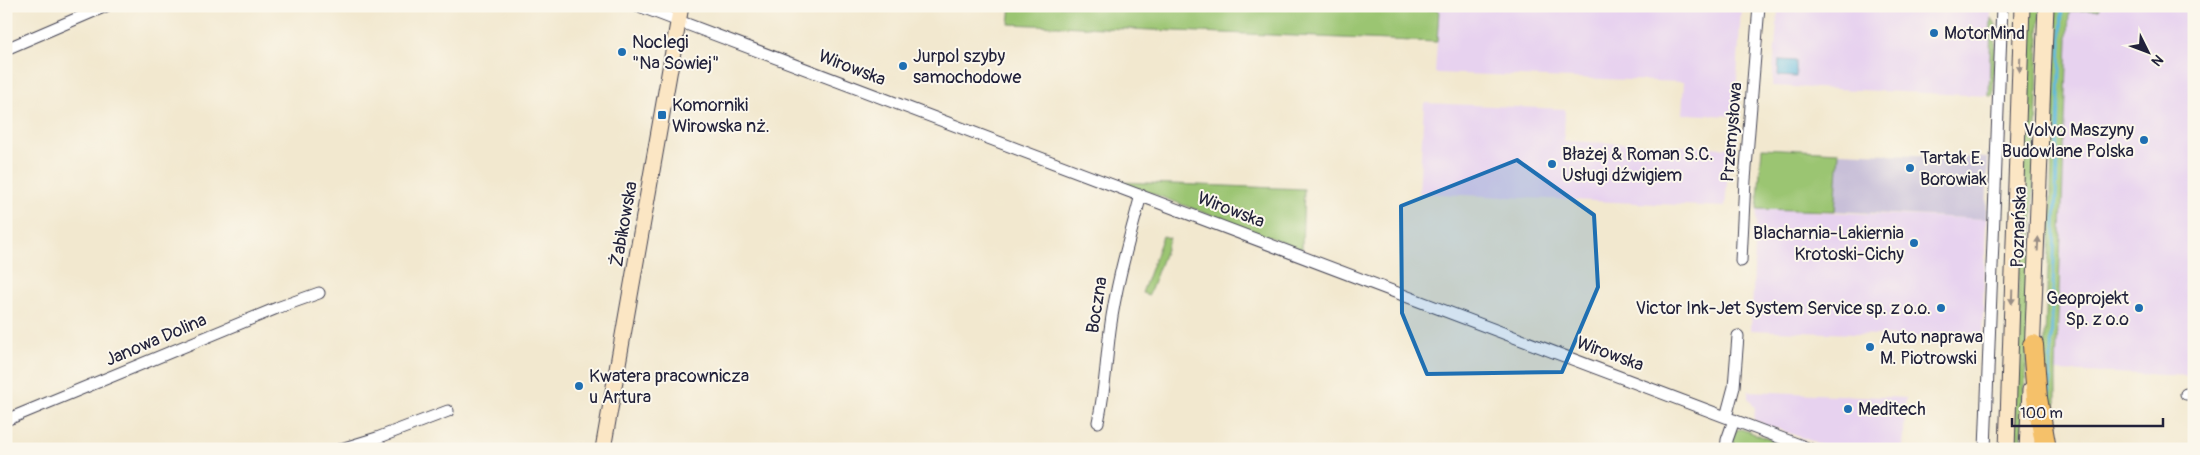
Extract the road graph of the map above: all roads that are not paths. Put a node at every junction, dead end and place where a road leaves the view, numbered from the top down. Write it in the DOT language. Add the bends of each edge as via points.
graph roads {
  1 [pos="106,6"];
  2 [pos="638,6"];
  3 [pos="1759,6"];
  4 [pos="2002,6"];
  5 [pos="2022,6"];
  6 [pos="2046,6"];
  7 [pos="679,14"];
  8 [pos="6,49"];
  9 [pos="1141,195"];
  10 [pos="1741,261"];
  11 [pos="319,293"];
  12 [pos="1738,336"];
  13 [pos="2033,345"];
  14 [pos="448,411"];
  15 [pos="1730,418"];
  16 [pos="6,420"];
  17 [pos="1098,422"];
  18 [pos="379,443"];
  19 [pos="341,449"];
  20 [pos="603,449"];
  21 [pos="1726,449"];
  22 [pos="1810,449"];
  23 [pos="1985,449"];
  24 [pos="2007,449"];
  25 [pos="2027,449"];
  26 [pos="2046,449"];
  1 -- 8 [label="street"];
  2 -- 7 [label="street, Wirowska"];
  3 -- 10 [label="street, Przemysłowa"];
  4 -- 23 [label="street"];
  5 -- 24 [label="main road, Poznańska, one-way"];
  13 -- 6 [label="main road, Poznańska, one-way"];
  7 -- 9 [label="street, Wirowska"];
  7 -- 20 [label="main road, Żabikowska"];
  9 -- 15 [label="street, Wirowska"];
  9 -- 17 [label="street, Boczna" via="1121,269"];
  11 -- 16 [label="street, Janowa Dolina"];
  12 -- 15 [label="street"];
  13 -- 25 [label="main road, Poznańska"];
  13 -- 26 [label="highway" via="2037,398"];
  14 -- 18 [label="street"];
  15 -- 21 [label="street"];
  15 -- 22 [label="street, Wirowska"];
  18 -- 19 [label="street"];
}
